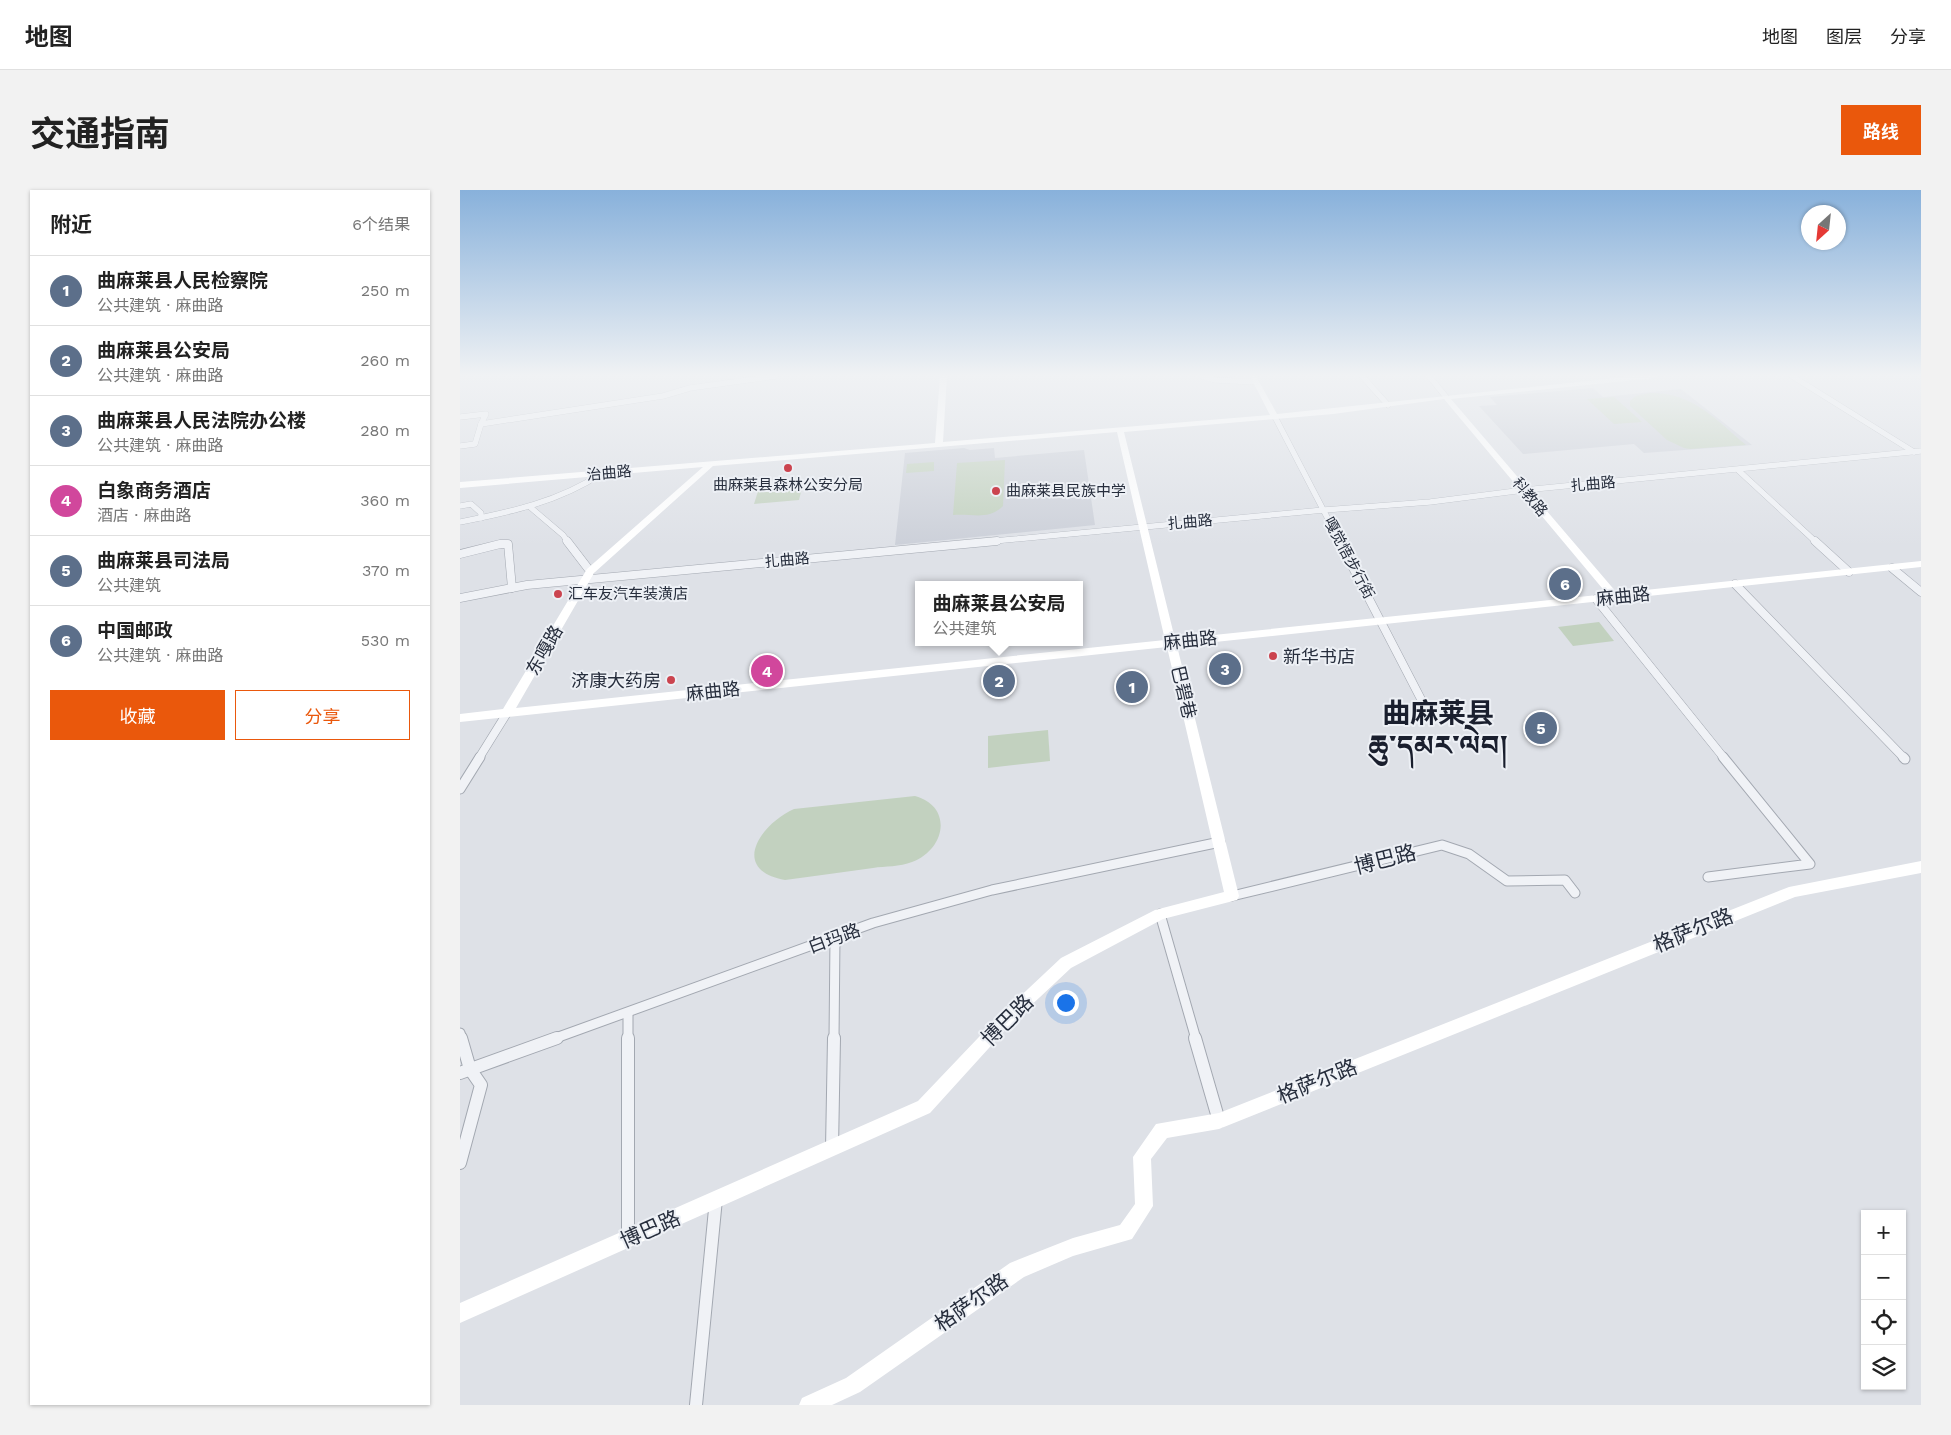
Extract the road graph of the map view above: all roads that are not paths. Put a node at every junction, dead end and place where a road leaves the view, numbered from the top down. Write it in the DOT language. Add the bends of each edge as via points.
graph roads {
  1 [pos="478,433"];
  2 [pos="940,433"];
  3 [pos="1087,433"];
  4 [pos="1121,433"];
  5 [pos="1284,433"];
  6 [pos="1476,433"];
  7 [pos="1887,433"];
  8 [pos="939,445"];
  9 [pos="460,446"];
  10 [pos="1918,451"];
  11 [pos="711,464"];
  12 [pos="1738,470"];
  13 [pos="602,474"];
  14 [pos="460,485"];
  15 [pos="1524,490"];
  16 [pos="460,506"];
  17 [pos="530,507"];
  18 [pos="1324,510"];
  19 [pos="481,518"];
  20 [pos="460,522"];
  21 [pos="1143,527"];
  22 [pos="460,554"];
  23 [pos="1921,564"];
  24 [pos="1892,568"];
  25 [pos="1849,572"];
  26 [pos="587,575"];
  27 [pos="1735,584"];
  28 [pos="512,588"];
  29 [pos="1921,592"];
  30 [pos="1615,596"];
  31 [pos="460,598"];
  32 [pos="1596,598"];
  33 [pos="1381,620"];
  34 [pos="1172,642"];
  35 [pos="1422,701"];
  36 [pos="507,713"];
  37 [pos="460,718"];
  38 [pos="1905,759"];
  39 [pos="460,789"];
  40 [pos="1220,842"];
  41 [pos="1921,866"];
  42 [pos="1708,877"];
  43 [pos="1575,893"];
  44 [pos="1232,896"];
  45 [pos="1160,914"];
  46 [pos="835,938"];
  47 [pos="628,1013"];
  48 [pos="460,1033"];
  49 [pos="465,1071"];
  50 [pos="1219,1121"];
  51 [pos="832,1148"];
  52 [pos="460,1163"];
  53 [pos="716,1199"];
  54 [pos="628,1239"];
  55 [pos="460,1313"];
  56 [pos="696,1405"];
  57 [pos="809,1405"];
  1 -- 9 [label="street" via="475,444"];
  2 -- 8 [label="street"];
  3 -- 8 [label="street, 治曲路"];
  4 -- 21 [label="street, 巴碧巷"];
  5 -- 18 [label="street, 嘎觉悟步行街"];
  6 -- 15 [label="street, 科教路"];
  7 -- 10 [label="street"];
  8 -- 11 [label="street, 治曲路"];
  10 -- 12 [label="street, 扎曲路"];
  11 -- 13 [label="street, 治曲路"];
  11 -- 26 [label="street, 东嘎路"];
  12 -- 15 [label="street, 扎曲路"];
  12 -- 25 [label="street"];
  13 -- 14 [label="street, 治曲路"];
  13 -- 17 [label="street" via="574,491"];
  15 -- 18 [label="street, 扎曲路" via="1430,502"];
  15 -- 30 [label="street, 科教路"];
  16 -- 19 [label="street" via="471,504 481,513"];
  17 -- 19 [label="street"];
  17 -- 26 [label="street" via="563,535"];
  18 -- 21 [label="street, 扎曲路"];
  18 -- 33 [label="street, 嘎觉悟步行街"];
  19 -- 20 [label="street"];
  21 -- 26 [label="street, 扎曲路"];
  21 -- 34 [label="street, 巴碧巷"];
  22 -- 28 [label="street" via="508,544"];
  23 -- 24 [label="street, 麻曲路"];
  24 -- 25 [label="street, 麻曲路"];
  24 -- 29 [label="street"];
  25 -- 27 [label="street, 麻曲路"];
  26 -- 28 [label="street, 扎曲路"];
  26 -- 36 [label="street, 东嘎路"];
  27 -- 30 [label="street, 麻曲路"];
  27 -- 38 [label="street"];
  28 -- 31 [label="street, 扎曲路"];
  30 -- 32 [label="street, 麻曲路"];
  32 -- 33 [label="street, 麻曲路"];
  32 -- 42 [label="street" via="1810,864"];
  33 -- 34 [label="street, 麻曲路"];
  33 -- 35 [label="street, 嘎觉悟步行街"];
  34 -- 36 [label="street, 麻曲路"];
  34 -- 40 [label="street, 巴碧巷"];
  36 -- 37 [label="street, 麻曲路"];
  36 -- 39 [label="street, 东嘎路"];
  40 -- 44 [label="street, 巴碧巷"];
  40 -- 46 [label="street, 白玛路" via="992,890"];
  41 -- 50 [label="street, 格萨尔路" via="1794,892 1767,901"];
  43 -- 44 [label="street, 博巴路" via="1565,880 1506,880 1469,854 1442,845"];
  44 -- 45 [label="street, 博巴路"];
  45 -- 50 [label="street"];
  45 -- 51 [label="street, 博巴路" via="1066,963 1004,1022 924,1107"];
  46 -- 47 [label="street, 白玛路"];
  46 -- 51 [label="street"];
  47 -- 49 [label="street, 白玛路"];
  47 -- 54 [label="street"];
  48 -- 49 [label="street"];
  49 -- 52 [label="street" via="481,1085"];
  50 -- 57 [label="street, 格萨尔路" via="1162,1130 1142,1157 1144,1206 1126,1232 1073,1247 1017,1270 853,1385"];
  51 -- 53 [label="street, 博巴路"];
  53 -- 54 [label="street, 博巴路"];
  53 -- 56 [label="street"];
  54 -- 55 [label="street, 博巴路"];
}
